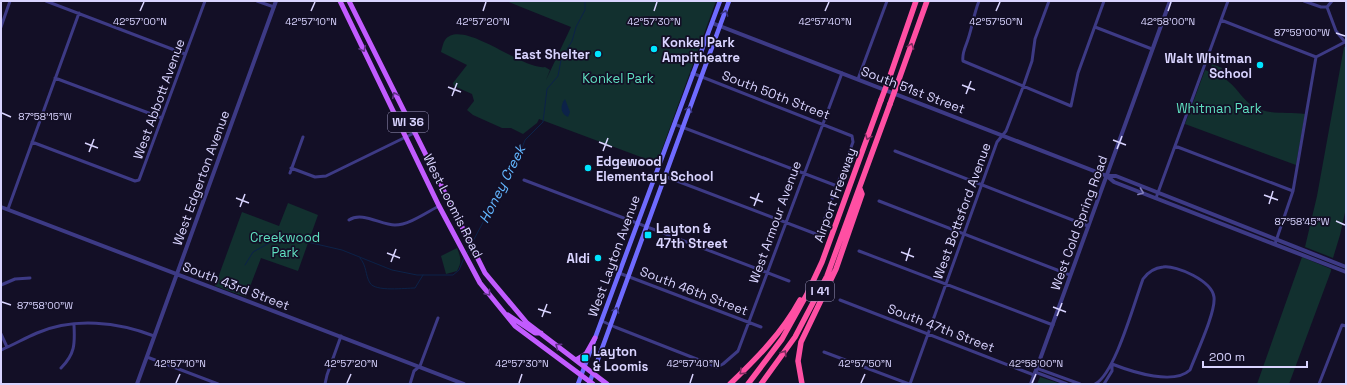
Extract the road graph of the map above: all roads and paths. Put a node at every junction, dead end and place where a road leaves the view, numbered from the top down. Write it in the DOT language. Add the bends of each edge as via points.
graph roads {
  1 [pos="10,1"];
  2 [pos="46,1"];
  3 [pos="205,1"];
  4 [pos="257,1"];
  5 [pos="276,1"];
  6 [pos="340,1"];
  7 [pos="349,1"];
  8 [pos="720,1"];
  9 [pos="729,1"];
  10 [pos="887,1"];
  11 [pos="916,1"];
  12 [pos="927,1"];
  13 [pos="979,1"];
  14 [pos="1049,1"];
  15 [pos="1104,1"];
  16 [pos="1170,1"];
  17 [pos="1228,1"];
  18 [pos="1304,1"];
  19 [pos="1332,1"];
  20 [pos="274,7"];
  21 [pos="1327,7"];
  22 [pos="79,14"];
  23 [pos="1221,20"];
  24 [pos="712,23"];
  25 [pos="1,26"];
  26 [pos="362,26"];
  27 [pos="720,26"];
  28 [pos="1095,27"];
  29 [pos="354,30"];
  30 [pos="1345,42"];
  31 [pos="1152,50"];
  32 [pos="185,54"];
  33 [pos="1316,57"];
  34 [pos="692,73"];
  35 [pos="842,73"];
  36 [pos="701,76"];
  37 [pos="56,78"];
  38 [pos="858,79"];
  39 [pos="1023,87"];
  40 [pos="162,118"];
  41 [pos="673,123"];
  42 [pos="822,125"];
  43 [pos="683,127"];
  44 [pos="414,133"];
  45 [pos="1003,136"];
  46 [pos="303,137"];
  47 [pos="406,138"];
  48 [pos="32,142"];
  49 [pos="1175,146"];
  50 [pos="895,151"];
  51 [pos="291,168"];
  52 [pos="290,173"];
  53 [pos="656,173"];
  54 [pos="804,173"];
  55 [pos="665,176"];
  56 [pos="1106,176"];
  57 [pos="524,180"];
  58 [pos="982,185"];
  59 [pos="837,186"];
  60 [pos="860,189"];
  61 [pos="1293,191"];
  62 [pos="1157,196"];
  63 [pos="879,201"];
  64 [pos="439,206"];
  65 [pos="1,207"];
  66 [pos="8,209"];
  67 [pos="349,220"];
  68 [pos="637,223"];
  69 [pos="786,223"];
  70 [pos="646,226"];
  71 [pos="1088,226"];
  72 [pos="964,235"];
  73 [pos="1276,242"];
  74 [pos="859,251"];
  75 [pos="822,262"];
  76 [pos="1334,265"];
  77 [pos="1346,267"];
  78 [pos="482,268"];
  79 [pos="767,272"];
  80 [pos="1346,272"];
  81 [pos="474,273"];
  82 [pos="619,273"];
  83 [pos="177,274"];
  84 [pos="1070,275"];
  85 [pos="628,277"];
  86 [pos="30,278"];
  87 [pos="789,281"];
  88 [pos="1,285"];
  89 [pos="946,285"];
  90 [pos="840,300"];
  91 [pos="505,314"];
  92 [pos="438,318"];
  93 [pos="602,321"];
  94 [pos="749,323"];
  95 [pos="74,324"];
  96 [pos="611,325"];
  97 [pos="1053,326"];
  98 [pos="1344,326"];
  99 [pos="761,327"];
  100 [pos="541,333"];
  101 [pos="1,334"];
  102 [pos="928,334"];
  103 [pos="154,336"];
  104 [pos="341,336"];
  105 [pos="595,338"];
  106 [pos="8,347"];
  107 [pos="1,350"];
  108 [pos="824,352"];
  109 [pos="147,357"];
  110 [pos="576,360"];
  111 [pos="1112,364"];
  112 [pos="420,366"];
  113 [pos="585,366"];
  114 [pos="61,368"];
  115 [pos="1035,372"];
  116 [pos="594,373"];
  117 [pos="581,376"];
  118 [pos="1180,381"];
  119 [pos="1159,382"];
  120 [pos="591,383"];
  121 [pos="137,384"];
  122 [pos="218,384"];
  123 [pos="326,384"];
  124 [pos="410,384"];
  125 [pos="464,384"];
  126 [pos="578,384"];
  127 [pos="607,384"];
  128 [pos="730,384"];
  129 [pos="748,384"];
  130 [pos="761,384"];
  131 [pos="802,384"];
  132 [pos="910,384"];
  133 [pos="1031,384"];
  134 [pos="1067,384"];
  135 [pos="1080,384"];
  136 [pos="1096,384"];
  137 [pos="1104,384"];
  138 [pos="1319,384"];
  1 -- 25 [label="street"];
  2 -- 22 [label="street"];
  3 -- 32 [label="street, West Abbott Avenue"];
  4 -- 20 [label="street"];
  5 -- 20 [label="street, West Edgerton Avenue"];
  6 -- 29 [label="main road, West Loomis Road / WI 36"];
  7 -- 26 [label="main road, West Loomis Road / WI 36"];
  8 -- 24 [label="main road, West Layton Avenue"];
  27 -- 9 [label="main road, West Layton Avenue, one-way"];
  10 -- 38 [label="street"];
  11 -- 75 [label="highway, Airport Freeway / I 41, one-way, bridge"];
  60 -- 12 [label="highway, Airport Freeway / I 41, one-way, bridge"];
  13 -- 39 [label="street" via="963,61"];
  14 -- 39 [label="street, West Bottsford Avenue" via="1035,39 1032,61"];
  15 -- 28 [label="street"];
  16 -- 31 [label="street, West Cold Spring Road"];
  17 -- 23 [label="street"];
  18 -- 21 [label="street"];
  19 -- 21 [label="street"];
  20 -- 83 [label="street, West Edgerton Avenue"];
  21 -- 30 [label="street" via="1336,31"];
  22 -- 32 [label="street"];
  22 -- 37 [label="street"];
  23 -- 33 [label="street"];
  23 -- 49 [label="street"];
  24 -- 27 [label="street, South 51st Street"];
  24 -- 34 [label="main road, West Layton Avenue"];
  26 -- 29 [label="main road"];
  44 -- 26 [label="main road, West Loomis Road / WI 36, one-way"];
  27 -- 35 [label="street, South 51st Street"];
  27 -- 36 [label="main road, West Layton Avenue"];
  28 -- 31 [label="street"];
  28 -- 39 [label="street" via="1078,73 1072,106"];
  29 -- 47 [label="main road, West Loomis Road / WI 36, one-way"];
  30 -- 33 [label="street"];
  31 -- 56 [label="street, West Cold Spring Road"];
  32 -- 40 [label="street, West Abbott Avenue"];
  33 -- 61 [label="street"];
  34 -- 36 [label="street, South 50th Street"];
  34 -- 41 [label="main road, West Layton Avenue"];
  35 -- 38 [label="street, South 51st Street"];
  35 -- 42 [label="street, West Armour Avenue"];
  36 -- 42 [label="street, South 50th Street"];
  43 -- 36 [label="main road, West Layton Avenue, one-way"];
  37 -- 40 [label="street"];
  37 -- 48 [label="street"];
  38 -- 45 [label="street, South 51st Street"];
  39 -- 45 [label="street, West Bottsford Avenue"];
  40 -- 48 [label="street, West Abbott Avenue" via="139,180 135,181"];
  41 -- 43 [label="street"];
  41 -- 53 [label="main road, West Layton Avenue"];
  42 -- 54 [label="street, West Armour Avenue"];
  42 -- 59 [label="street, South 50th Street" via="853,137"];
  43 -- 54 [label="street"];
  43 -- 55 [label="main road, West Layton Avenue"];
  44 -- 47 [label="street"];
  44 -- 78 [label="main road, West Loomis Road / WI 36"];
  45 -- 56 [label="street, South 51st Street"];
  45 -- 58 [label="street, West Bottsford Avenue" via="997,142"];
  46 -- 51 [label="street"];
  47 -- 51 [label="street" via="322,177"];
  47 -- 64 [label="main road, West Loomis Road / WI 36"];
  48 -- 66 [label="street"];
  49 -- 61 [label="street"];
  49 -- 62 [label="street"];
  50 -- 58 [label="street"];
  51 -- 52 [label="street"];
  53 -- 55 [label="street"];
  53 -- 68 [label="main road, West Layton Avenue"];
  54 -- 59 [label="street"];
  54 -- 69 [label="street, West Armour Avenue"];
  55 -- 69 [label="street"];
  55 -- 70 [label="main road, West Layton Avenue"];
  56 -- 62 [label="street, South 51st Street" via="1116,176"];
  56 -- 71 [label="street, West Cold Spring Road"];
  57 -- 68 [label="street"];
  58 -- 71 [label="street"];
  58 -- 72 [label="street, West Bottsford Avenue"];
  59 -- 69 [label="street" via="818,233"];
  130 -- 60 [label="highway, Airport Freeway / I 41, one-way" via="795,336 817,298"];
  60 -- 131 [label="highway" via="862,194 838,263 801,342 798,361"];
  61 -- 73 [label="street"];
  62 -- 73 [label="street, South 51st Street"];
  63 -- 72 [label="street"];
  64 -- 67 [label="street" via="403,224 395,225 358,217"];
  64 -- 81 [label="main road, West Loomis Road / WI 36"];
  65 -- 66 [label="street, South 43rd Street"];
  66 -- 83 [label="street, South 43rd Street"];
  68 -- 70 [label="street"];
  68 -- 82 [label="main road, West Layton Avenue"];
  69 -- 79 [label="street, West Armour Avenue"];
  70 -- 79 [label="street"];
  70 -- 85 [label="main road, West Layton Avenue"];
  71 -- 84 [label="street, West Cold Spring Road"];
  72 -- 84 [label="street"];
  72 -- 89 [label="street, West Bottsford Avenue"];
  73 -- 76 [label="street, South 51st Street"];
  74 -- 89 [label="street"];
  75 -- 128 [label="highway, one-way" via="780,332"];
  75 -- 129 [label="highway, Airport Freeway / I 41" via="791,324"];
  76 -- 77 [label="street, South 51st Street"];
  76 -- 80 [label="street, South 51st Street"];
  78 -- 81 [label="main road"];
  78 -- 100 [label="main road, West Loomis Road / WI 36" via="527,323"];
  79 -- 87 [label="street"];
  79 -- 94 [label="street, West Armour Avenue"];
  81 -- 91 [label="main road, West Loomis Road / WI 36, one-way"];
  82 -- 85 [label="street, South 46th Street"];
  82 -- 93 [label="main road, West Layton Avenue"];
  83 -- 103 [label="street, West Edgerton Avenue"];
  83 -- 104 [label="street, South 43rd Street"];
  84 -- 97 [label="street, West Cold Spring Road"];
  85 -- 94 [label="street, South 46th Street"];
  96 -- 85 [label="main road, West Layton Avenue, one-way"];
  86 -- 88 [label="street" via="15,279"];
  89 -- 97 [label="street"];
  89 -- 102 [label="street, West Bottsford Avenue"];
  90 -- 102 [label="street, South 47th Street"];
  91 -- 100 [label="main road" via="534,333"];
  91 -- 117 [label="main road, West Loomis Road / WI 36" via="515,326"];
  92 -- 112 [label="street"];
  93 -- 96 [label="street"];
  93 -- 105 [label="main road, West Layton Avenue"];
  94 -- 96 [label="street, West Armour Avenue" via="738,351 719,366"];
  94 -- 99 [label="street, South 46th Street"];
  95 -- 103 [label="street" via="99,323 121,326"];
  95 -- 106 [label="street" via="38,332"];
  95 -- 114 [label="street" via="73,350 70,359"];
  96 -- 116 [label="main road, West Layton Avenue"];
  97 -- 115 [label="street, West Cold Spring Road"];
  98 -- 138 [label="street"];
  110 -- 100 [label="main road, West Loomis Road / WI 36, one-way"];
  101 -- 106 [label="street"];
  102 -- 115 [label="street, South 47th Street"];
  102 -- 132 [label="street, West Bottsford Avenue"];
  103 -- 109 [label="street, West Edgerton Avenue"];
  104 -- 112 [label="street, South 43rd Street"];
  104 -- 123 [label="street"];
  105 -- 110 [label="main road" via="586,354"];
  105 -- 113 [label="main road, West Layton Avenue"];
  106 -- 107 [label="street"];
  108 -- 132 [label="street"];
  109 -- 121 [label="street, West Edgerton Avenue"];
  109 -- 122 [label="street"];
  110 -- 113 [label="main road, West Loomis Road / WI 36"];
  111 -- 118 [label="street" via="1143,279 1157,268 1174,268 1206,282 1214,296 1213,308 1190,370"];
  111 -- 119 [label="street"];
  111 -- 136 [label="street" via="1104,378"];
  111 -- 137 [label="street" via="1112,371"];
  112 -- 124 [label="street" via="414,371"];
  112 -- 125 [label="street, South 43rd Street"];
  113 -- 116 [label="main road, West Loomis Road / WI 36"];
  113 -- 117 [label="main road, West Layton Avenue"];
  115 -- 133 [label="street, West Cold Spring Road"];
  115 -- 134 [label="street"];
  115 -- 135 [label="street"];
  116 -- 120 [label="main road, West Layton Avenue"];
  116 -- 127 [label="main road, West Loomis Road / WI 36"];
  117 -- 120 [label="main road, West Loomis Road / WI 36"];
  117 -- 126 [label="main road, West Layton Avenue"];
}
